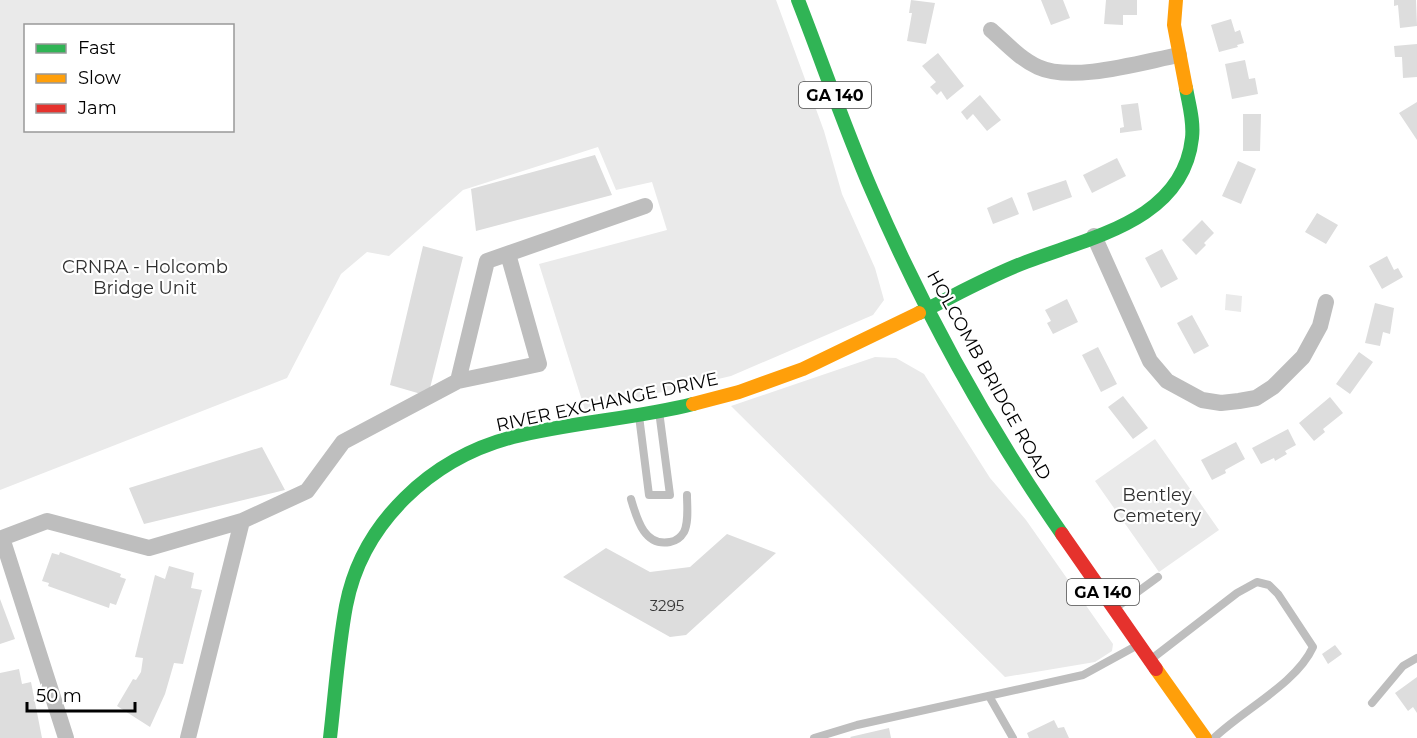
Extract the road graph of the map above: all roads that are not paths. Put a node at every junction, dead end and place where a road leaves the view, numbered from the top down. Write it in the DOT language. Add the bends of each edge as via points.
graph roads {
  1 [pos="798,0"];
  2 [pos="1176,0"];
  3 [pos="991,30"];
  4 [pos="1179,55"];
  5 [pos="645,206"];
  6 [pos="1094,236"];
  7 [pos="508,254"];
  8 [pos="1326,302"];
  9 [pos="928,309"];
  10 [pos="458,381"];
  11 [pos="659,410"];
  12 [pos="639,414"];
  13 [pos="687,495"];
  14 [pos="631,499"];
  15 [pos="242,521"];
  16 [pos="1158,577"];
  17 [pos="1115,609"];
  18 [pos="1139,644"];
  19 [pos="1417,658"];
  20 [pos="1150,660"];
  21 [pos="989,696"];
  22 [pos="1372,703"];
  23 [pos="66,738"];
  24 [pos="188,738"];
  25 [pos="330,738"];
  26 [pos="814,738"];
  27 [pos="1013,738"];
  28 [pos="1205,738"];
  29 [pos="1214,738"];
  1 -- 9 [label="street, HOLCOMB BRIDGE ROAD / GA 140" via="872,191"];
  2 -- 4 [label="street, RIVER EXCHANGE DRIVE" via="1174,25"];
  3 -- 4 [label="street" via="1023,58 1056,73 1078,74"];
  4 -- 6 [label="street, RIVER EXCHANGE DRIVE" via="1192,118 1192,138 1180,176 1150,210 1128,224"];
  5 -- 7 [label="street"];
  6 -- 8 [label="street" via="1150,361 1167,381 1202,400 1239,402 1256,398 1273,387 1303,357 1320,326"];
  6 -- 9 [label="street, RIVER EXCHANGE DRIVE" via="1023,263"];
  7 -- 10 [label="street" via="487,261"];
  7 -- 10 [label="street" via="539,364"];
  9 -- 11 [label="street, RIVER EXCHANGE DRIVE" via="803,369 739,392"];
  9 -- 17 [label="street, HOLCOMB BRIDGE ROAD / GA 140" via="1003,444"];
  10 -- 15 [label="street" via="344,442 307,491"];
  11 -- 12 [label="street, RIVER EXCHANGE DRIVE"];
  11 -- 12 [label="lane" via="670,495 649,495"];
  12 -- 25 [label="street, RIVER EXCHANGE DRIVE" via="514,437 479,448 448,463 396,507 373,538 346,605"];
  13 -- 14 [label="lane" via="685,531 676,541 661,544 645,535"];
  15 -- 23 [label="street" via="148,548 47,521 2,538"];
  15 -- 24 [label="street"];
  16 -- 17 [label="lane"];
  17 -- 18 [label="street, HOLCOMB BRIDGE ROAD / GA 140"];
  18 -- 20 [label="street, HOLCOMB BRIDGE ROAD / GA 140"];
  18 -- 21 [label="lane" via="1083,675"];
  19 -- 22 [label="lane" via="1403,666"];
  20 -- 28 [label="street, HOLCOMB BRIDGE ROAD / GA 140"];
  20 -- 29 [label="lane" via="1257,582 1269,585 1278,594 1313,647 1300,670"];
  21 -- 26 [label="lane"];
  21 -- 27 [label="lane"];
}
